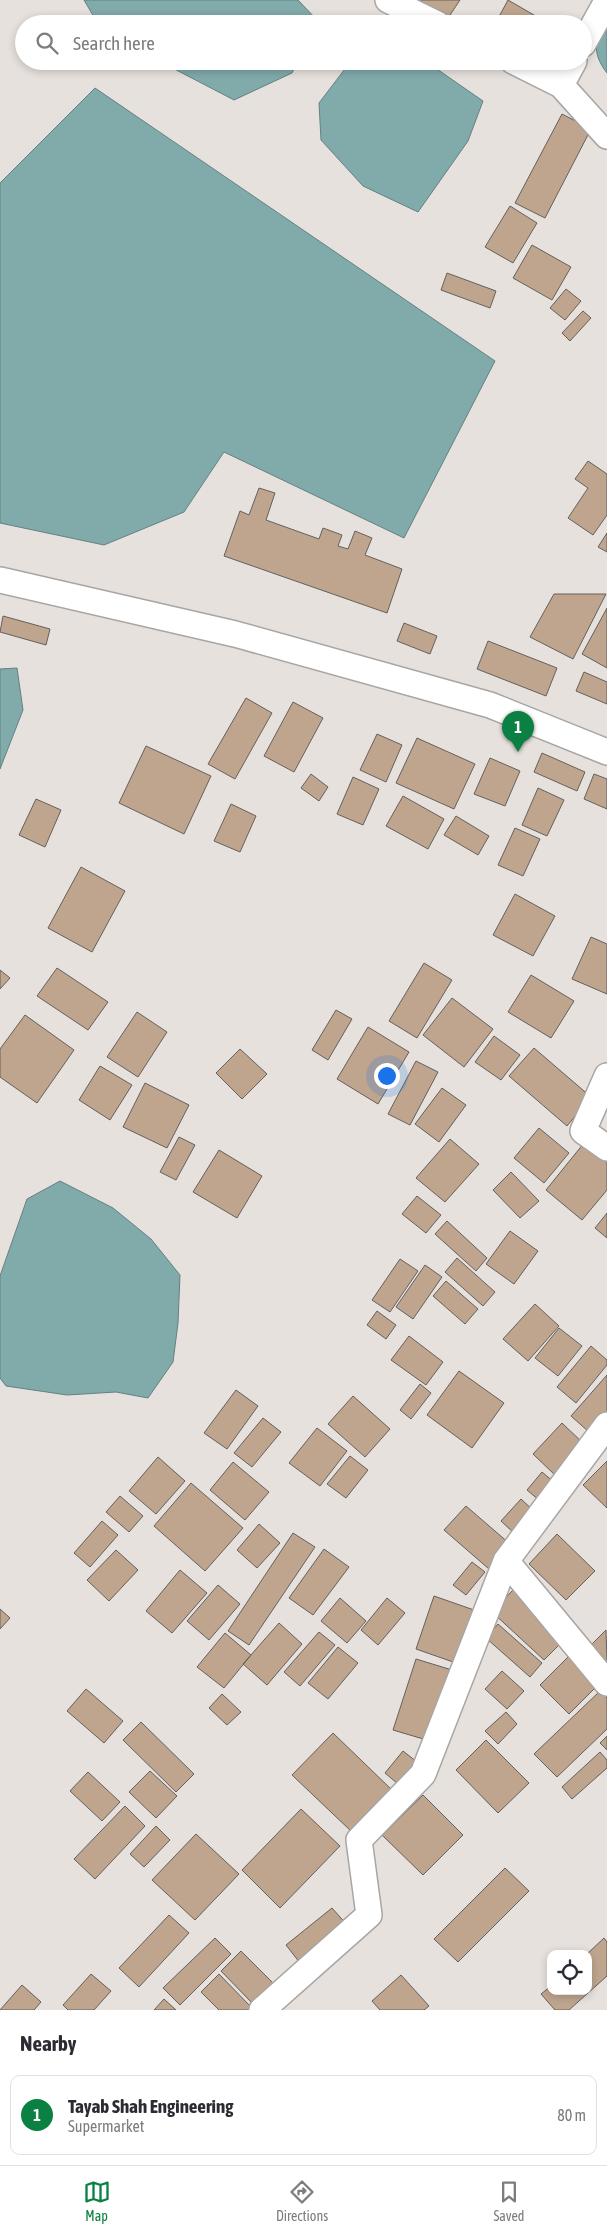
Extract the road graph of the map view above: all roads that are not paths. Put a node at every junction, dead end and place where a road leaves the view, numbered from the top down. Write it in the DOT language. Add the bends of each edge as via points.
graph roads {
  1 [pos="388,0"];
  2 [pos="607,1"];
  3 [pos="419,15"];
  4 [pos="592,28"];
  5 [pos="531,70"];
  6 [pos="569,70"];
  7 [pos="561,85"];
  8 [pos="607,136"];
  9 [pos="0,580"];
  10 [pos="607,752"];
  11 [pos="607,1076"];
  12 [pos="607,1148"];
  13 [pos="607,1425"];
  14 [pos="506,1561"];
  15 [pos="607,1683"];
  16 [pos="262,2010"];
  1 -- 3 [label="street"];
  2 -- 4 [label="street"];
  5 -- 7 [label="street"];
  6 -- 7 [label="street"];
  7 -- 8 [label="street"];
  9 -- 10 [label="street" via="235,634 490,704"];
  11 -- 12 [label="street" via="583,1131"];
  13 -- 14 [label="street"];
  14 -- 15 [label="street"];
  14 -- 16 [label="street" via="423,1774 359,1840 369,1915"];
}
